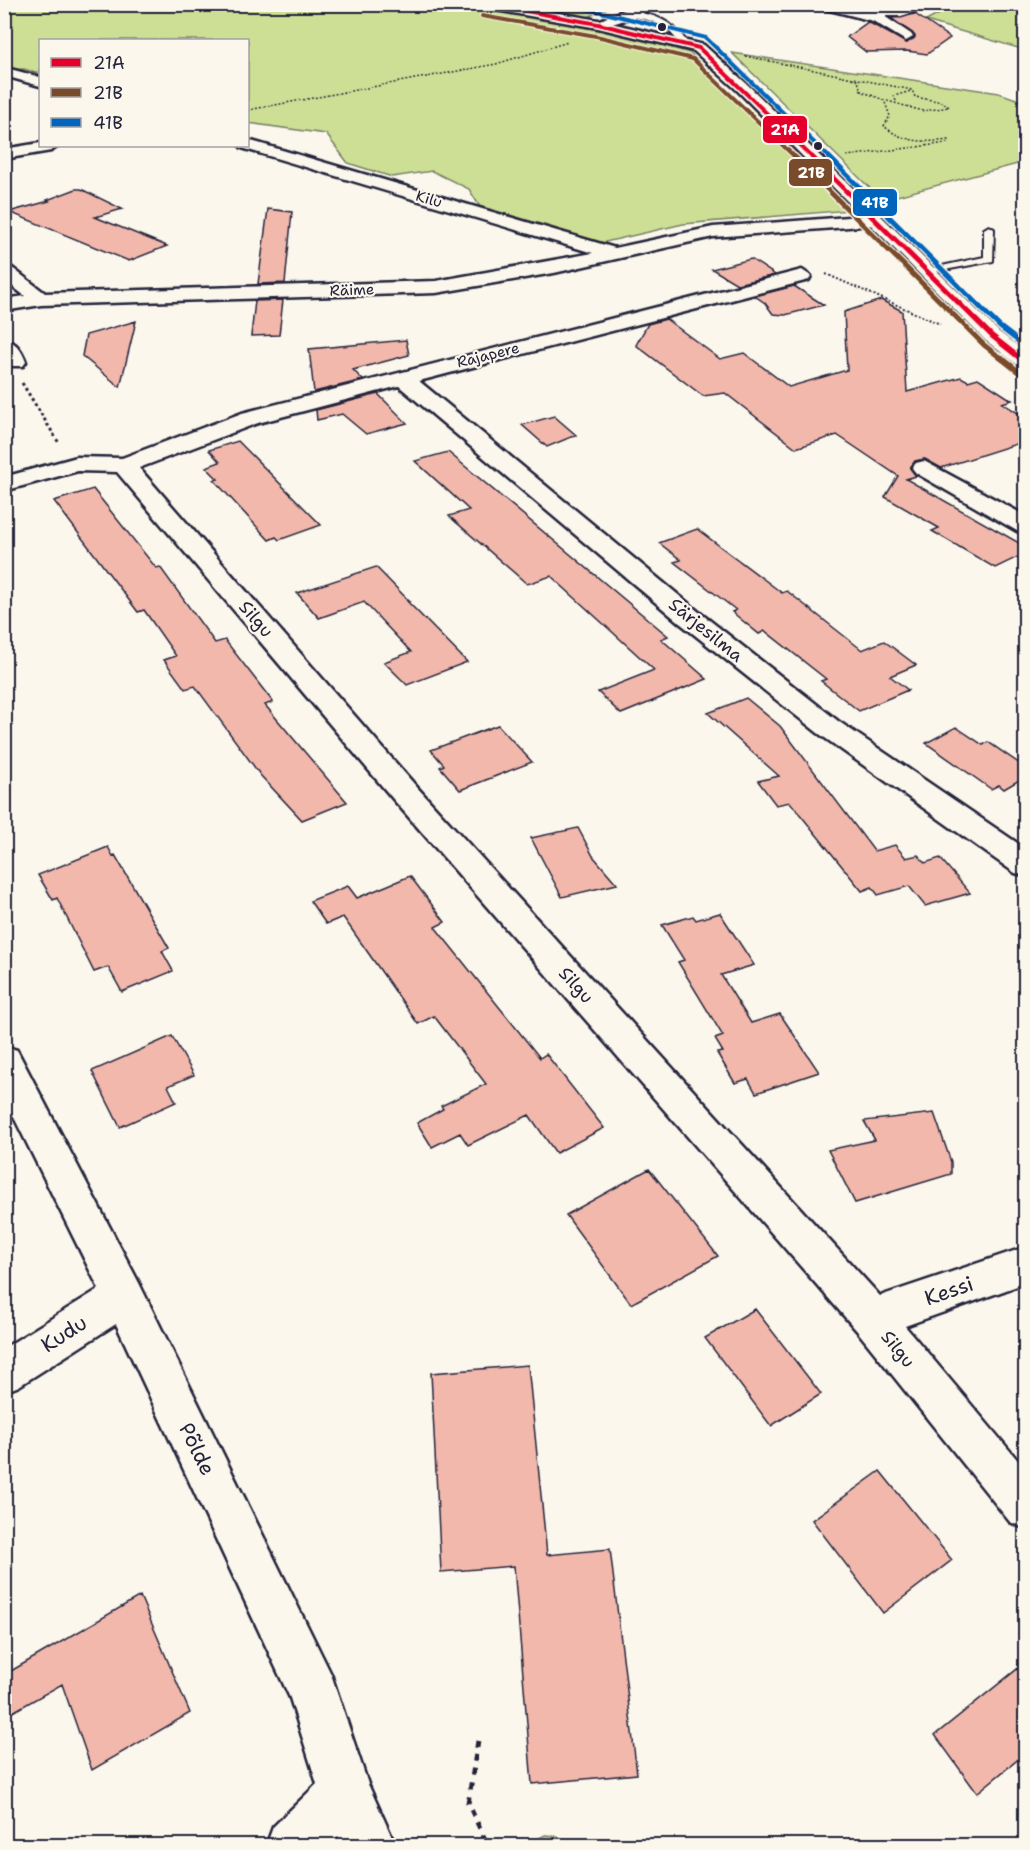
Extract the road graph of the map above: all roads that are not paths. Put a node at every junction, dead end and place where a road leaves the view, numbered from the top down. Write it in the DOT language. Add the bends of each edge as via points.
graph roads {
  1 [pos="484,4"];
  2 [pos="646,4"];
  3 [pos="812,4"];
  4 [pos="933,4"];
  5 [pos="1011,4"];
  6 [pos="1026,9"];
  7 [pos="862,13"];
  8 [pos="630,15"];
  9 [pos="602,25"];
  10 [pos="906,37"];
  11 [pos="683,42"];
  12 [pos="10,73"];
  13 [pos="39,82"];
  14 [pos="249,145"];
  15 [pos="45,147"];
  16 [pos="4,154"];
  17 [pos="875,220"];
  18 [pos="989,229"];
  19 [pos="611,253"];
  20 [pos="4,271"];
  21 [pos="927,272"];
  22 [pos="802,276"];
  23 [pos="40,299"];
  24 [pos="4,305"];
  25 [pos="1026,362"];
  26 [pos="401,377"];
  27 [pos="59,443"];
  28 [pos="77,464"];
  29 [pos="124,465"];
  30 [pos="924,468"];
  31 [pos="4,484"];
  32 [pos="1026,526"];
  33 [pos="1026,865"];
  34 [pos="4,1060"];
  35 [pos="1026,1264"];
  36 [pos="123,1296"];
  37 [pos="873,1318"];
  38 [pos="4,1372"];
  39 [pos="1026,1506"];
  40 [pos="345,1792"];
  41 [pos="292,1845"];
  42 [pos="370,1845"];
  1 -- 9 [label="street"];
  2 -- 8 [label="street"];
  3 -- 7 [label="street"];
  4 -- 7 [label="street" via="901,12"];
  5 -- 6 [label="street"];
  7 -- 10 [label="street" via="886,22"];
  8 -- 9 [label="street"];
  8 -- 11 [label="lane" via="658,18 675,29"];
  9 -- 11 [label="street"];
  11 -- 17 [label="street" via="699,48 718,64"];
  12 -- 13 [label="street"];
  14 -- 19 [label="street, Kilu"];
  15 -- 16 [label="street"];
  17 -- 19 [label="street, Räime" via="713,232"];
  17 -- 21 [label="street"];
  18 -- 21 [label="lane" via="989,259"];
  19 -- 23 [label="street, Räime" via="436,287"];
  20 -- 23 [label="street"];
  21 -- 25 [label="street" via="992,336"];
  22 -- 26 [label="street, Rajapere"];
  23 -- 24 [label="street, Räime"];
  26 -- 29 [label="street, Rajapere" via="250,418"];
  26 -- 33 [label="street, Särjesilma" via="690,618 828,727"];
  27 -- 28 [label="street"];
  28 -- 29 [label="street, Rajapere"];
  28 -- 31 [label="street, Rajapere"];
  29 -- 37 [label="street, Silgu" via="404,792"];
  30 -- 32 [label="street"];
  34 -- 36 [label="street, Põlde"];
  35 -- 37 [label="street, Kessi"];
  36 -- 38 [label="street, Kudu"];
  36 -- 40 [label="street, Põlde" via="314,1692"];
  37 -- 39 [label="street, Silgu"];
  40 -- 41 [label="street"];
  40 -- 42 [label="street, Põlde"];
}
